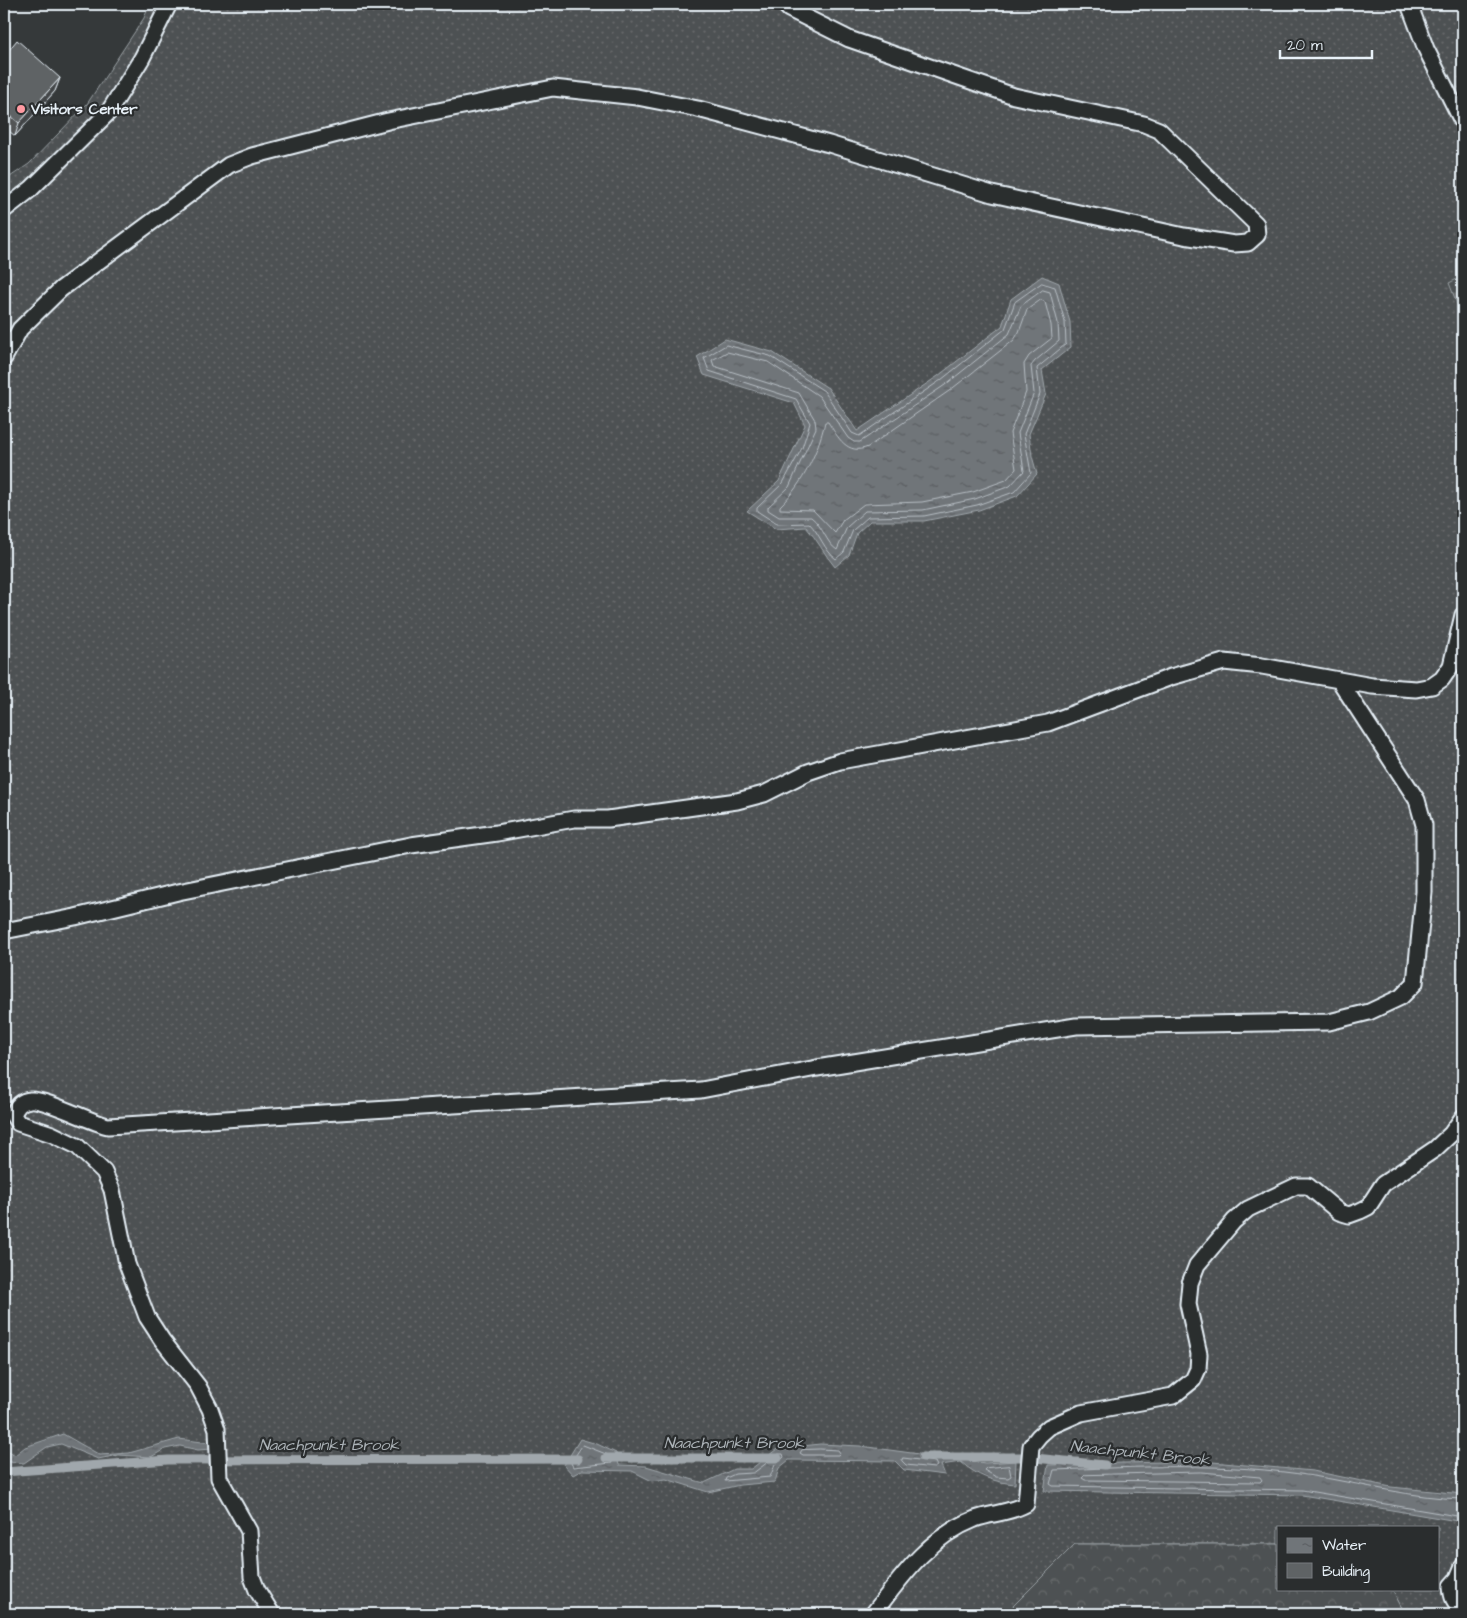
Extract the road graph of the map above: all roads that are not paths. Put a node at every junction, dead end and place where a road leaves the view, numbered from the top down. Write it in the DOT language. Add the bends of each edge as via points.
graph roads {
  1 [pos="170,4"];
  2 [pos="784,4"];
  3 [pos="1409,4"];
  4 [pos="1463,123"];
  5 [pos="4,210"];
  6 [pos="4,358"];
  7 [pos="1463,615"];
  8 [pos="1339,680"];
  9 [pos="4,931"];
  10 [pos="1463,1117"];
  11 [pos="1463,1566"];
  12 [pos="1463,1608"];
  13 [pos="272,1614"];
  14 [pos="873,1614"];
  1 -- 5 [label="lane" via="108,113 31,189"];
  2 -- 6 [label="lane" via="849,39 1014,96 1160,130 1256,224 1257,235 1248,242 1234,244 1174,234 992,194 829,144 698,109 637,97 553,88 388,120 229,165 61,289 20,329"];
  3 -- 4 [label="lane" via="1426,49"];
  7 -- 8 [label="lane" via="1451,666 1432,686 1407,689"];
  8 -- 9 [label="lane" via="1224,662 1170,678 1048,723 840,761 808,772 764,794 737,801 608,819 574,819 411,845"];
  8 -- 13 [label="lane" via="1417,800 1424,825 1424,892 1415,983 1401,998 1369,1012 1329,1022 1076,1026 701,1090 108,1126 31,1100 15,1108 13,1115 18,1123 77,1146 104,1172 112,1190 127,1264 147,1316 198,1386 210,1408 217,1429 218,1473 249,1531 252,1577"];
  10 -- 14 [label="lane" via="1436,1149 1383,1184 1368,1207 1360,1212 1349,1215 1339,1212 1308,1186 1296,1186 1248,1209 1202,1259 1190,1283 1188,1304 1199,1354 1193,1380 1173,1396 1081,1413 1039,1436 1031,1446 1026,1504 977,1518 941,1537 924,1550"];
  11 -- 12 [label="lane" via="1451,1591 1455,1603"];
}
